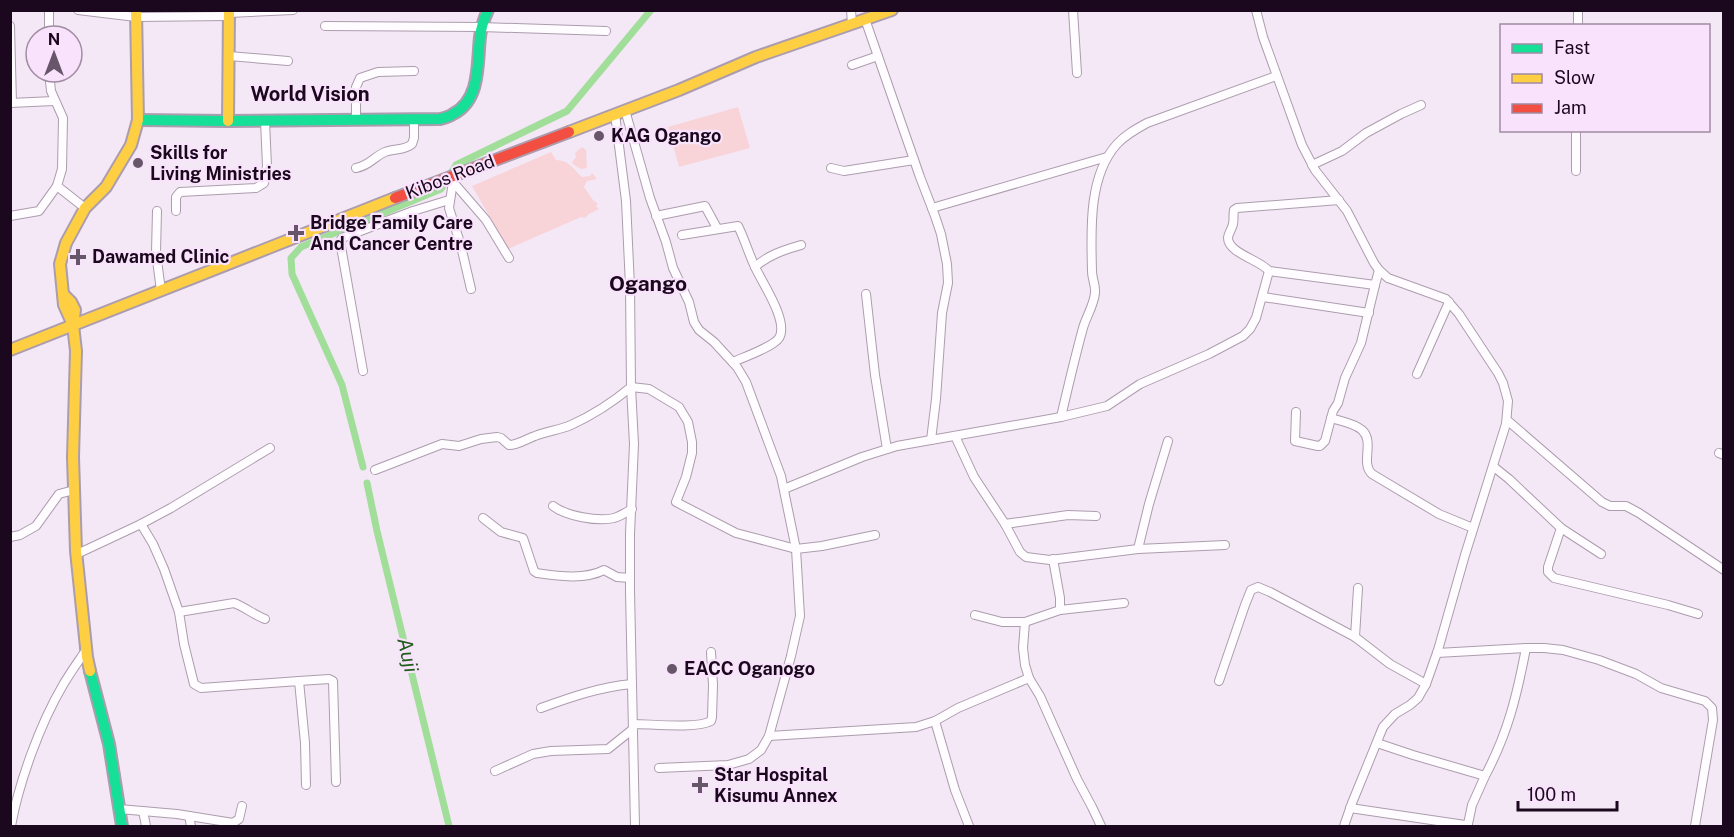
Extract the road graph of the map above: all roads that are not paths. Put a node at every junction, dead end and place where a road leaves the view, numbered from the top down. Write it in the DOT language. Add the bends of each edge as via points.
graph roads {
  1 [pos="78,10"];
  2 [pos="293,10"];
  3 [pos="488,10"];
  4 [pos="851,10"];
  5 [pos="892,10"];
  6 [pos="1073,10"];
  7 [pos="1256,10"];
  8 [pos="229,13"];
  9 [pos="136,14"];
  10 [pos="866,20"];
  11 [pos="852,24"];
  12 [pos="10,26"];
  13 [pos="325,26"];
  14 [pos="481,27"];
  15 [pos="606,31"];
  16 [pos="229,56"];
  17 [pos="878,56"];
  18 [pos="288,61"];
  19 [pos="852,65"];
  20 [pos="414,71"];
  21 [pos="1077,73"];
  22 [pos="1276,76"];
  23 [pos="50,84"];
  24 [pos="54,101"];
  25 [pos="11,103"];
  26 [pos="1421,105"];
  27 [pos="620,112"];
  28 [pos="138,120"];
  29 [pos="356,120"];
  30 [pos="414,120"];
  31 [pos="228,121"];
  32 [pos="265,121"];
  33 [pos="1576,132"];
  34 [pos="1107,157"];
  35 [pos="914,160"];
  36 [pos="1312,165"];
  37 [pos="356,168"];
  38 [pos="831,168"];
  39 [pos="1576,171"];
  40 [pos="454,178"];
  41 [pos="57,186"];
  42 [pos="449,200"];
  43 [pos="1339,200"];
  44 [pos="85,208"];
  45 [pos="932,208"];
  46 [pos="157,211"];
  47 [pos="176,211"];
  48 [pos="10,216"];
  49 [pos="656,216"];
  50 [pos="717,228"];
  51 [pos="682,235"];
  52 [pos="801,245"];
  53 [pos="509,258"];
  54 [pos="755,267"];
  55 [pos="1379,270"];
  56 [pos="1269,271"];
  57 [pos="1375,285"];
  58 [pos="471,289"];
  59 [pos="161,291"];
  60 [pos="866,294"];
  61 [pos="1263,297"];
  62 [pos="1449,302"];
  63 [pos="1369,313"];
  64 [pos="73,325"];
  65 [pos="10,350"];
  66 [pos="733,362"];
  67 [pos="363,371"];
  68 [pos="1417,374"];
  69 [pos="631,387"];
  70 [pos="1296,412"];
  71 [pos="1061,417"];
  72 [pos="1331,418"];
  73 [pos="1507,420"];
  74 [pos="955,436"];
  75 [pos="931,440"];
  76 [pos="1168,441"];
  77 [pos="270,448"];
  78 [pos="887,449"];
  79 [pos="1494,467"];
  80 [pos="375,470"];
  81 [pos="784,489"];
  82 [pos="74,490"];
  83 [pos="553,506"];
  84 [pos="632,509"];
  85 [pos="1096,516"];
  86 [pos="483,518"];
  87 [pos="141,524"];
  88 [pos="1005,525"];
  89 [pos="1473,528"];
  90 [pos="1561,528"];
  91 [pos="875,535"];
  92 [pos="10,537"];
  93 [pos="1225,545"];
  94 [pos="796,549"];
  95 [pos="1138,549"];
  96 [pos="76,554"];
  97 [pos="1601,554"];
  98 [pos="1053,559"];
  99 [pos="1724,570"];
  100 [pos="630,578"];
  101 [pos="1358,588"];
  102 [pos="1124,603"];
  103 [pos="1060,610"];
  104 [pos="179,612"];
  105 [pos="1698,614"];
  106 [pos="975,615"];
  107 [pos="265,618"];
  108 [pos="1024,622"];
  109 [pos="1355,637"];
  110 [pos="1526,648"];
  111 [pos="86,650"];
  112 [pos="711,652"];
  113 [pos="1437,653"];
  114 [pos="1029,678"];
  115 [pos="299,681"];
  116 [pos="1219,681"];
  117 [pos="632,684"];
  118 [pos="1426,684"];
  119 [pos="541,708"];
  120 [pos="935,721"];
  121 [pos="633,726"];
  122 [pos="769,736"];
  123 [pos="1377,743"];
  124 [pos="659,768"];
  125 [pos="495,771"];
  126 [pos="1485,776"];
  127 [pos="336,782"];
  128 [pos="306,785"];
  129 [pos="14,797"];
  130 [pos="242,806"];
  131 [pos="1350,808"];
  132 [pos="119,809"];
  133 [pos="143,811"];
  134 [pos="189,816"];
  135 [pos="11,826"];
  136 [pos="122,826"];
  137 [pos="146,826"];
  138 [pos="191,826"];
  139 [pos="635,826"];
  140 [pos="969,826"];
  141 [pos="1101,826"];
  142 [pos="1344,826"];
  143 [pos="1695,826"];
  1 -- 9 [label="street"];
  2 -- 8 [label="street"];
  3 -- 14 [label="street"];
  4 -- 11 [label="street"];
  5 -- 10 [label="street, Kibos Road"];
  6 -- 21 [label="street"];
  7 -- 22 [label="street"];
  8 -- 9 [label="street"];
  8 -- 16 [label="street"];
  9 -- 28 [label="street"];
  10 -- 11 [label="street, Kibos Road"];
  10 -- 17 [label="street"];
  11 -- 27 [label="street, Kibos Road" via="756,57"];
  12 -- 25 [label="street"];
  13 -- 14 [label="street"];
  14 -- 15 [label="street"];
  14 -- 30 [label="street" via="475,85 467,101 457,113 440,119"];
  16 -- 18 [label="street"];
  16 -- 31 [label="street"];
  17 -- 19 [label="street"];
  17 -- 35 [label="street"];
  20 -- 29 [label="street" via="370,73 360,78 356,87"];
  22 -- 34 [label="street" via="1147,123 1128,134"];
  22 -- 36 [label="street"];
  23 -- 24 [label="street"];
  24 -- 25 [label="street"];
  24 -- 41 [label="street" via="63,118 62,169"];
  26 -- 36 [label="street"];
  27 -- 40 [label="street, Kibos Road"];
  27 -- 49 [label="street"];
  27 -- 69 [label="street" via="630,286"];
  28 -- 31 [label="street"];
  28 -- 44 [label="street" via="131,145 117,170"];
  29 -- 30 [label="street"];
  29 -- 32 [label="street"];
  30 -- 37 [label="street" via="412,144 385,152 366,166"];
  31 -- 32 [label="street"];
  32 -- 47 [label="street" via="264,183 256,188 180,192"];
  33 -- 39 [label="street"];
  34 -- 45 [label="street"];
  34 -- 71 [label="street" via="1097,180 1093,210 1095,296"];
  35 -- 38 [label="street" via="844,171"];
  35 -- 45 [label="street"];
  36 -- 43 [label="street"];
  40 -- 42 [label="street"];
  40 -- 53 [label="street"];
  40 -- 59 [label="street, Kibos Road"];
  41 -- 44 [label="street"];
  41 -- 48 [label="street" via="39,211"];
  42 -- 58 [label="street"];
  42 -- 67 [label="street" via="340,241"];
  43 -- 55 [label="street"];
  43 -- 56 [label="street" via="1234,210 1228,237 1231,245"];
  44 -- 64 [label="street" via="66,243 60,264 64,295 75,310"];
  45 -- 75 [label="street" via="941,234 948,283"];
  46 -- 59 [label="street" via="156,252"];
  49 -- 50 [label="street" via="705,206"];
  49 -- 66 [label="street" via="694,322"];
  50 -- 51 [label="street"];
  50 -- 54 [label="street" via="738,226"];
  52 -- 54 [label="street"];
  54 -- 66 [label="street" via="776,310 781,336"];
  55 -- 57 [label="street"];
  55 -- 62 [label="street" via="1389,278"];
  56 -- 57 [label="street"];
  56 -- 61 [label="street"];
  57 -- 63 [label="street"];
  59 -- 64 [label="street, Kibos Road"];
  60 -- 78 [label="street"];
  61 -- 63 [label="street"];
  61 -- 71 [label="street" via="1251,329 1243,336 1140,384 1107,406"];
  62 -- 68 [label="street"];
  62 -- 73 [label="street" via="1498,373 1508,401"];
  63 -- 72 [label="street" via="1361,344"];
  64 -- 65 [label="street, Kibos Road"];
  64 -- 82 [label="street"];
  66 -- 81 [label="street" via="746,382"];
  69 -- 80 [label="street" via="612,403 572,424 515,445 497,437 459,446 442,444"];
  69 -- 84 [label="street"];
  69 -- 94 [label="street" via="649,389 679,407 688,422 692,453 676,502 736,533"];
  70 -- 72 [label="street" via="1295,441 1318,446 1325,441"];
  71 -- 74 [label="street"];
  72 -- 89 [label="street" via="1364,432 1366,466 1372,474 1438,513"];
  73 -- 79 [label="street"];
  73 -- 99 [label="street" via="1602,502 1630,507"];
  74 -- 75 [label="street"];
  74 -- 88 [label="street" via="974,477"];
  75 -- 78 [label="street"];
  76 -- 95 [label="street"];
  77 -- 87 [label="street"];
  78 -- 81 [label="street"];
  79 -- 89 [label="street"];
  79 -- 90 [label="street"];
  81 -- 94 [label="street"];
  82 -- 92 [label="street" via="59,494 36,526"];
  82 -- 96 [label="street"];
  83 -- 84 [label="street" via="566,513 601,519 614,518"];
  84 -- 100 [label="street"];
  85 -- 88 [label="street" via="1068,515"];
  86 -- 100 [label="street" via="501,532 522,538 537,573 576,576 604,570"];
  87 -- 96 [label="street"];
  87 -- 104 [label="street" via="164,569"];
  88 -- 98 [label="street" via="1022,556"];
  89 -- 113 [label="street"];
  90 -- 97 [label="street"];
  90 -- 105 [label="street" via="1548,567 1554,578"];
  91 -- 94 [label="street"];
  93 -- 95 [label="street"];
  94 -- 122 [label="street" via="800,616"];
  95 -- 98 [label="street"];
  96 -- 111 [label="street"];
  98 -- 103 [label="street"];
  100 -- 117 [label="street"];
  101 -- 109 [label="street"];
  102 -- 103 [label="street"];
  103 -- 108 [label="street"];
  104 -- 107 [label="street" via="234,603"];
  104 -- 115 [label="street" via="191,678 196,686"];
  106 -- 108 [label="street" via="1002,622"];
  108 -- 114 [label="street" via="1023,648"];
  109 -- 116 [label="street" via="1270,592 1254,588"];
  109 -- 118 [label="street" via="1390,664"];
  110 -- 113 [label="street"];
  110 -- 126 [label="street" via="1516,701"];
  110 -- 143 [label="street" via="1554,649 1599,660 1709,704 1713,720"];
  111 -- 129 [label="street" via="55,699"];
  111 -- 132 [label="street"];
  112 -- 121 [label="street" via="711,721 703,725"];
  113 -- 118 [label="street"];
  114 -- 120 [label="street"];
  114 -- 141 [label="street"];
  115 -- 127 [label="street" via="333,681"];
  115 -- 128 [label="street"];
  117 -- 119 [label="street" via="593,690"];
  117 -- 121 [label="street"];
  118 -- 123 [label="street" via="1415,702 1387,722"];
  120 -- 122 [label="street" via="883,730"];
  120 -- 140 [label="street"];
  121 -- 125 [label="street" via="608,749 533,754"];
  121 -- 139 [label="street"];
  122 -- 124 [label="street" via="757,754 743,762"];
  123 -- 126 [label="street"];
  123 -- 131 [label="street"];
  126 -- 131 [label="street" via="1465,825"];
  129 -- 135 [label="street"];
  130 -- 134 [label="street" via="239,819 233,823"];
  131 -- 142 [label="street"];
  132 -- 133 [label="street"];
  132 -- 136 [label="street"];
  133 -- 134 [label="street"];
  133 -- 137 [label="street"];
  134 -- 138 [label="street"];
}
